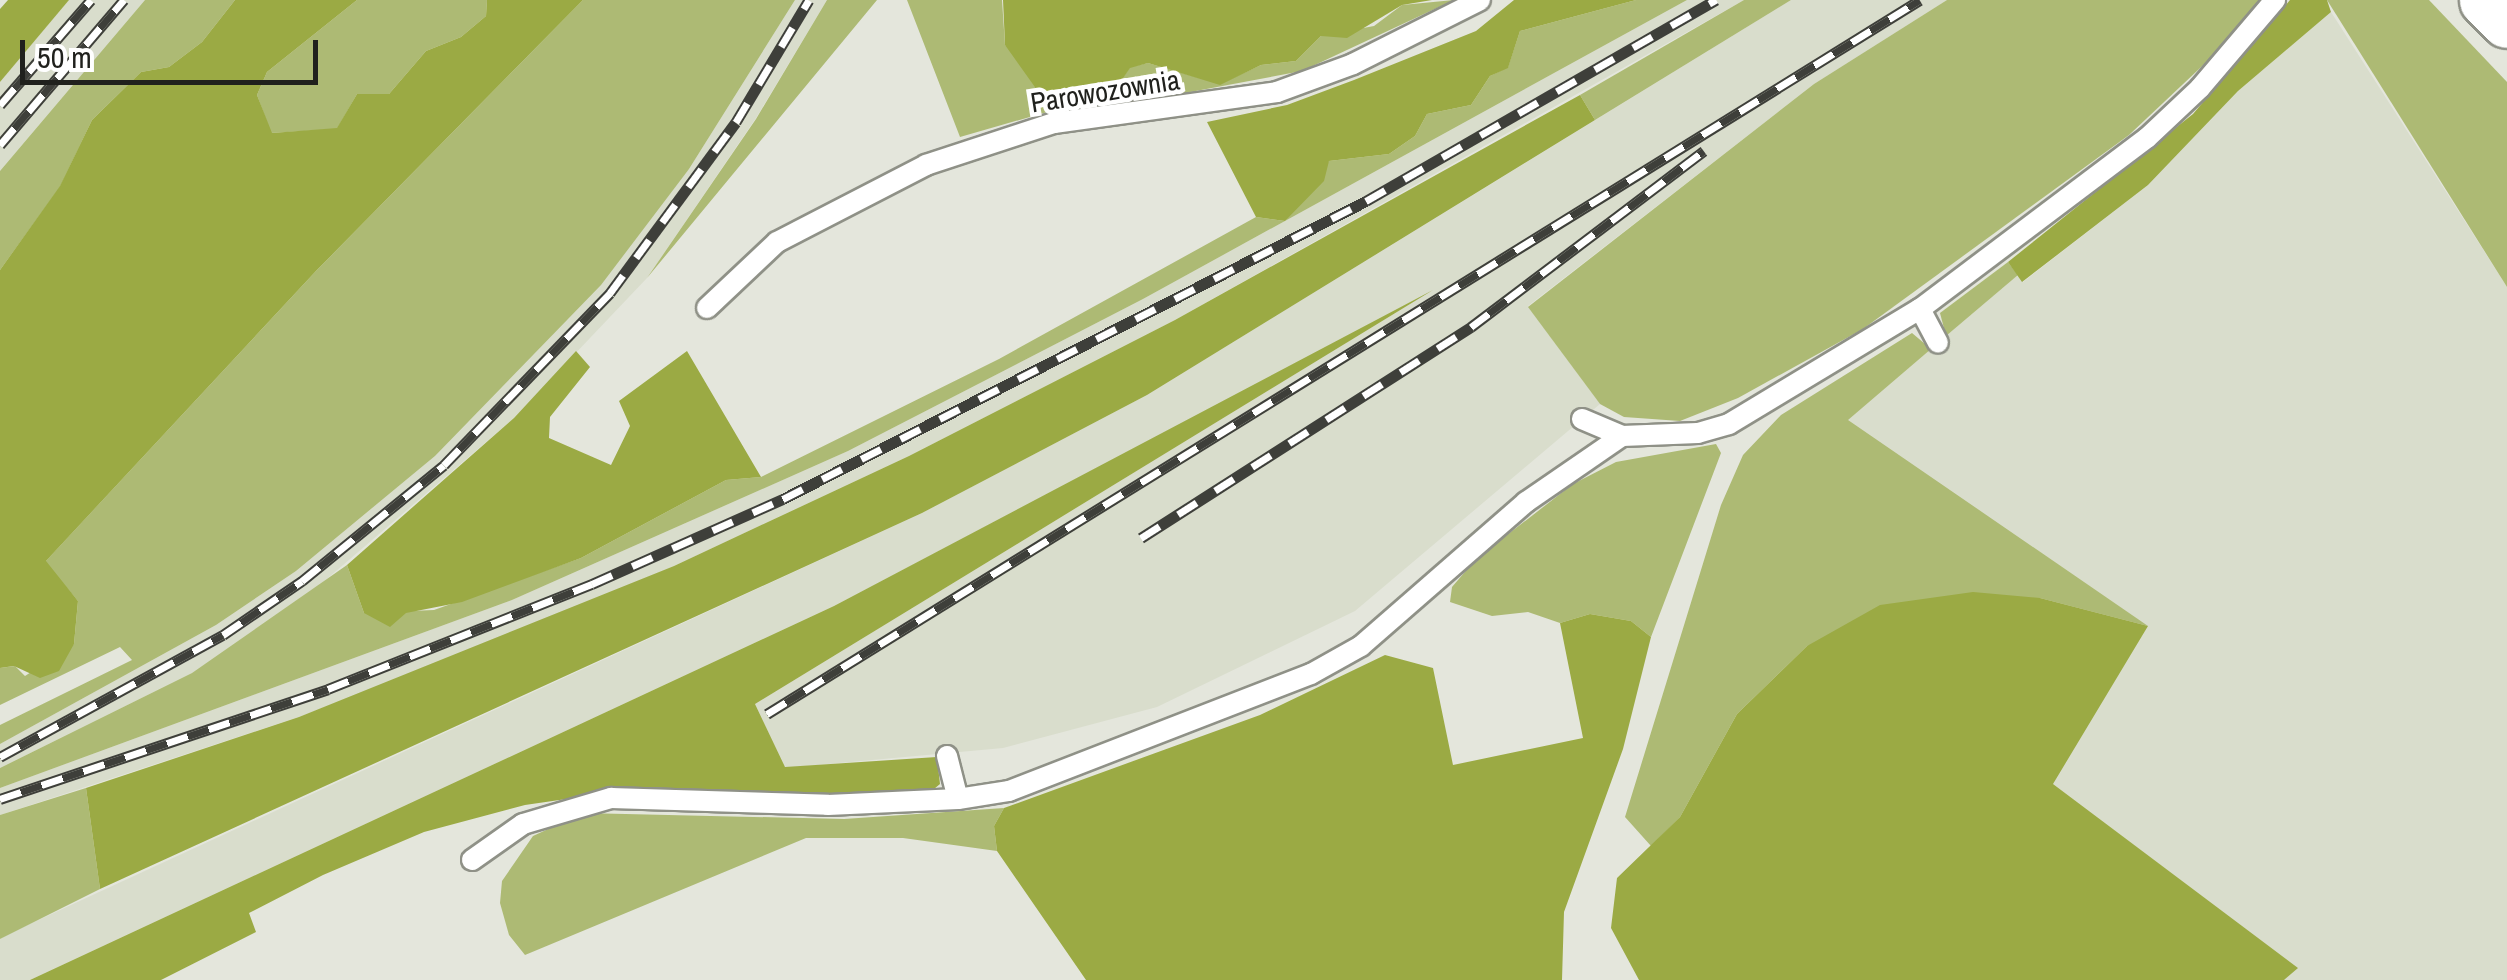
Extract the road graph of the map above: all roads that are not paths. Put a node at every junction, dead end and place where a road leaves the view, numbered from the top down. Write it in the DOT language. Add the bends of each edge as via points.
graph roads {
  1 [pos="1480,0"];
  2 [pos="2275,0"];
  3 [pos="2487,0"];
  4 [pos="2507,20"];
  5 [pos="707,308"];
  6 [pos="1920,309"];
  7 [pos="1938,343"];
  8 [pos="1582,419"];
  9 [pos="1622,436"];
  10 [pos="947,756"];
  11 [pos="958,799"];
  12 [pos="472,860"];
  1 -- 5 [label="lane, Parowozownia" via="1353,64 1276,92 1054,122 926,165 776,242"];
  2 -- 6 [label="lane" via="2147,138"];
  3 -- 4 [label="main road"];
  6 -- 7 [label="lane"];
  6 -- 9 [label="lane" via="1729,424 1698,433"];
  8 -- 9 [label="lane"];
  9 -- 11 [label="lane" via="1526,502 1361,646 1311,674 1026,785"];
  10 -- 11 [label="lane"];
  11 -- 12 [label="lane" via="828,806 611,798 523,824"];
}
